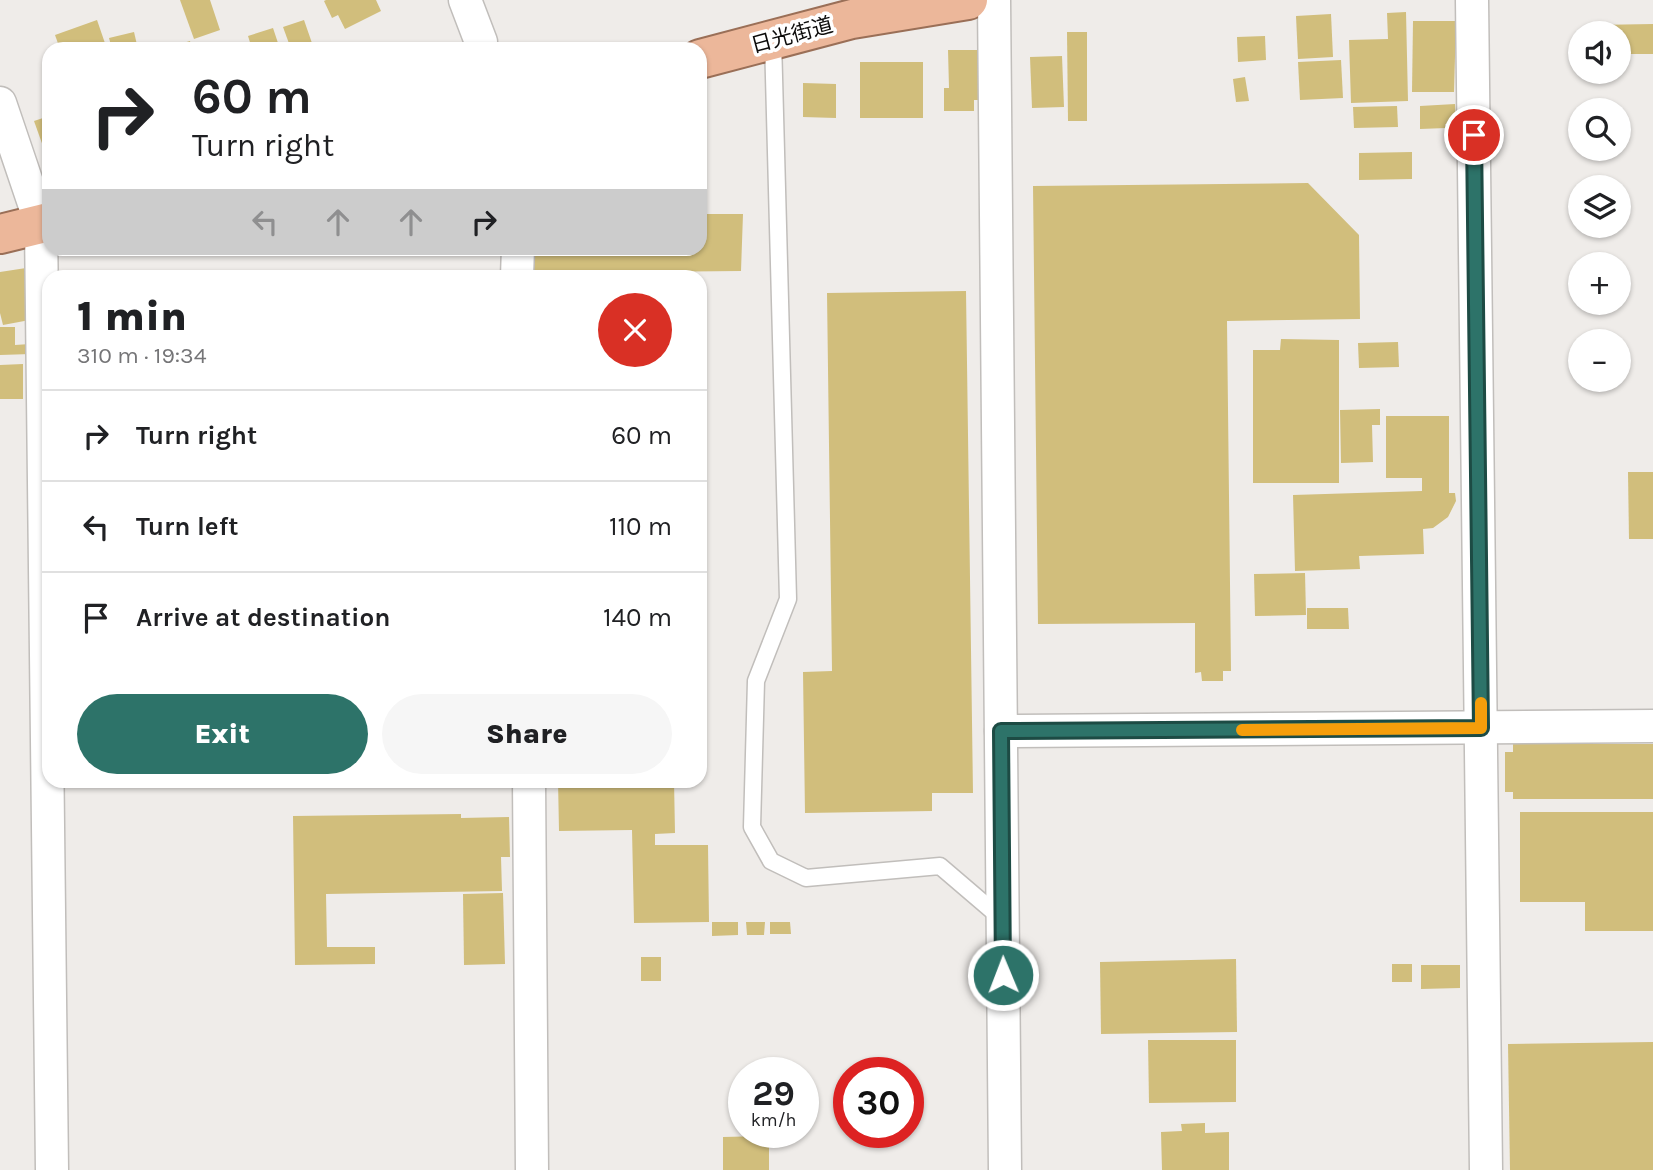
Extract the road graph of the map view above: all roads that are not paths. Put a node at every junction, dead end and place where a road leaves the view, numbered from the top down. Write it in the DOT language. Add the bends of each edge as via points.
graph roads {
  1 [pos="465,0"];
  2 [pos="968,0"];
  3 [pos="994,0"];
  4 [pos="1472,0"];
  5 [pos="773,40"];
  6 [pos="481,42"];
  7 [pos="707,57"];
  8 [pos="0,103"];
  9 [pos="42,215"];
  10 [pos="42,224"];
  11 [pos="0,234"];
  12 [pos="1653,726"];
  13 [pos="1481,728"];
  14 [pos="1001,731"];
  15 [pos="49,788"];
  16 [pos="529,788"];
  17 [pos="1002,919"];
  18 [pos="52,1170"];
  19 [pos="532,1170"];
  20 [pos="1004,1170"];
  21 [pos="1486,1170"];
  1 -- 6 [label="street"];
  2 -- 5 [label="highway, 日光街道" via="852,19"];
  3 -- 14 [label="street"];
  4 -- 13 [label="street"];
  5 -- 7 [label="highway, 日光街道"];
  5 -- 17 [label="lane" via="788,599 756,681 752,827 771,861 806,878 940,866"];
  8 -- 9 [label="street"];
  10 -- 11 [label="highway"];
  12 -- 13 [label="street"];
  13 -- 14 [label="street"];
  13 -- 21 [label="street"];
  14 -- 17 [label="street"];
  15 -- 18 [label="street"];
  16 -- 19 [label="street"];
  17 -- 20 [label="street"];
}
